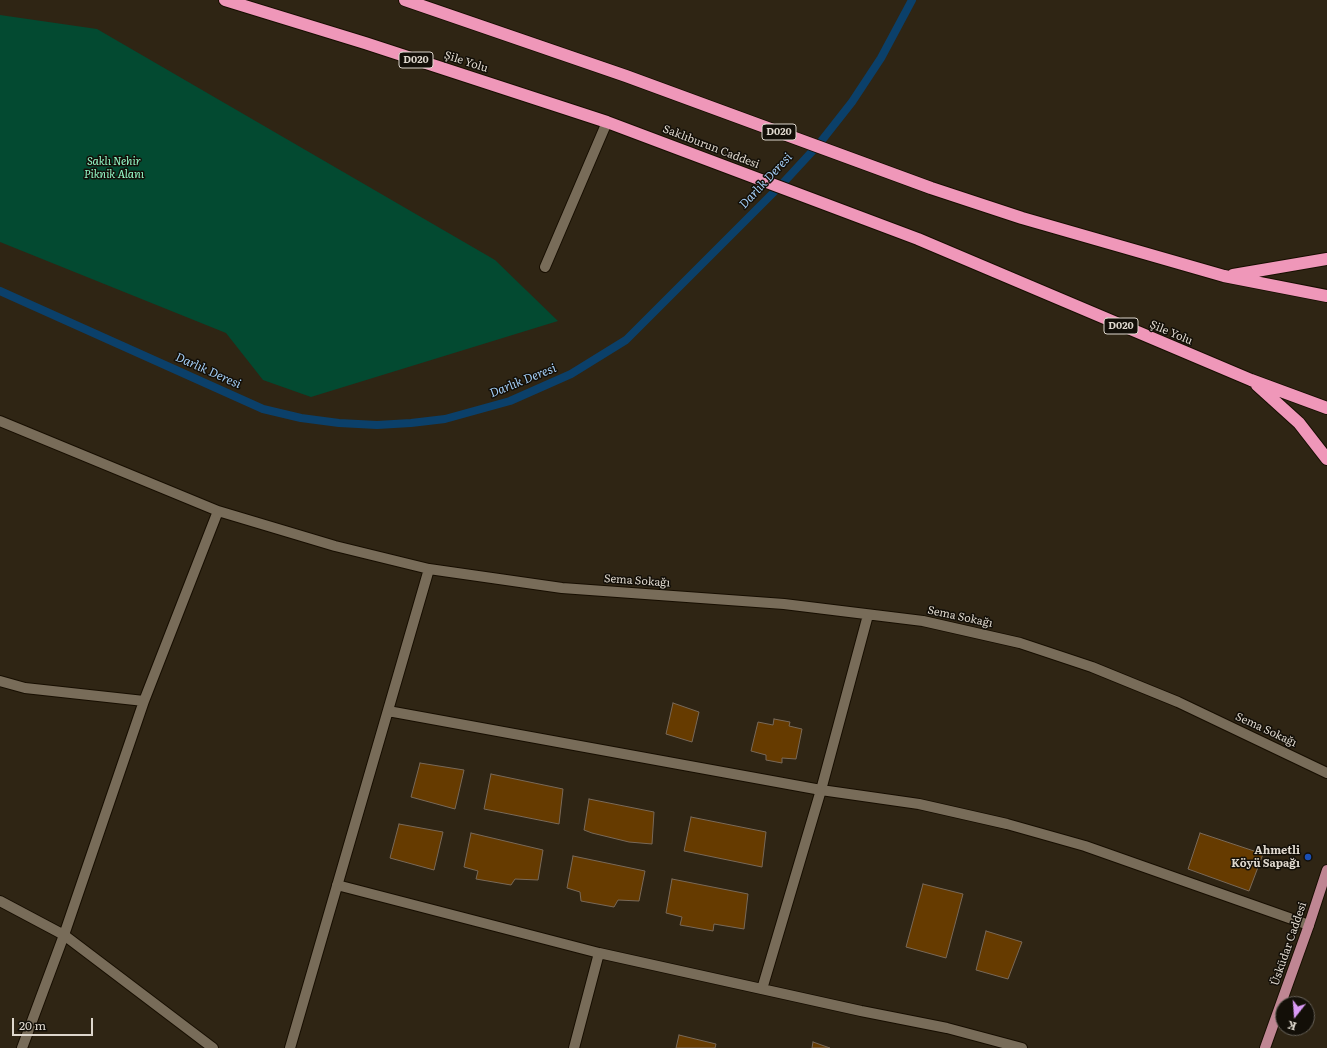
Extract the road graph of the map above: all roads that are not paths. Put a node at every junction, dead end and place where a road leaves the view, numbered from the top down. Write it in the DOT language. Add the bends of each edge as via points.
graph roads {
  1 [pos="225,0"];
  2 [pos="405,0"];
  3 [pos="607,122"];
  4 [pos="918,239"];
  5 [pos="1327,259"];
  6 [pos="545,267"];
  7 [pos="1224,276"];
  8 [pos="1327,296"];
  9 [pos="1251,380"];
  10 [pos="1327,408"];
  11 [pos="0,421"];
  12 [pos="1327,459"];
  13 [pos="218,510"];
  14 [pos="429,569"];
  15 [pos="868,614"];
  16 [pos="0,681"];
  17 [pos="144,701"];
  18 [pos="388,712"];
  19 [pos="1327,773"];
  20 [pos="821,790"];
  21 [pos="1327,870"];
  22 [pos="337,885"];
  23 [pos="0,901"];
  24 [pos="1309,925"];
  25 [pos="64,934"];
  26 [pos="599,952"];
  27 [pos="762,989"];
  28 [pos="22,1048"];
  29 [pos="213,1048"];
  30 [pos="290,1048"];
  31 [pos="574,1048"];
  32 [pos="1022,1048"];
  33 [pos="1266,1048"];
  1 -- 3 [label="highway, Şile Yolu / D020"];
  2 -- 7 [label="highway, D020" via="626,76 931,188 1022,218"];
  3 -- 4 [label="highway, Saklıburun Caddesi / D020"];
  3 -- 6 [label="street"];
  4 -- 9 [label="highway, Şile Yolu / D020"];
  5 -- 7 [label="highway"];
  7 -- 8 [label="highway, D020"];
  9 -- 10 [label="highway, Şile Yolu / D020"];
  9 -- 12 [label="highway" via="1299,423"];
  11 -- 13 [label="street, Sema Sokağı"];
  13 -- 14 [label="street, Sema Sokağı" via="335,546"];
  13 -- 17 [label="street"];
  14 -- 15 [label="street, Sema Sokağı" via="562,588 784,604"];
  14 -- 18 [label="street"];
  15 -- 19 [label="street, Sema Sokağı" via="923,621 1020,643 1092,667 1178,702"];
  15 -- 20 [label="street"];
  16 -- 17 [label="street" via="26,688"];
  17 -- 25 [label="street"];
  18 -- 20 [label="street"];
  18 -- 22 [label="street"];
  20 -- 24 [label="street" via="919,804 1007,824 1092,849"];
  20 -- 27 [label="street"];
  21 -- 24 [label="main road, Üsküdar Caddesi"];
  22 -- 26 [label="street"];
  22 -- 30 [label="street"];
  23 -- 25 [label="street"];
  24 -- 33 [label="main road, Üsküdar Caddesi"];
  25 -- 28 [label="street"];
  25 -- 29 [label="street"];
  26 -- 27 [label="street"];
  26 -- 31 [label="street"];
  27 -- 32 [label="street" via="947,1028"];
}
